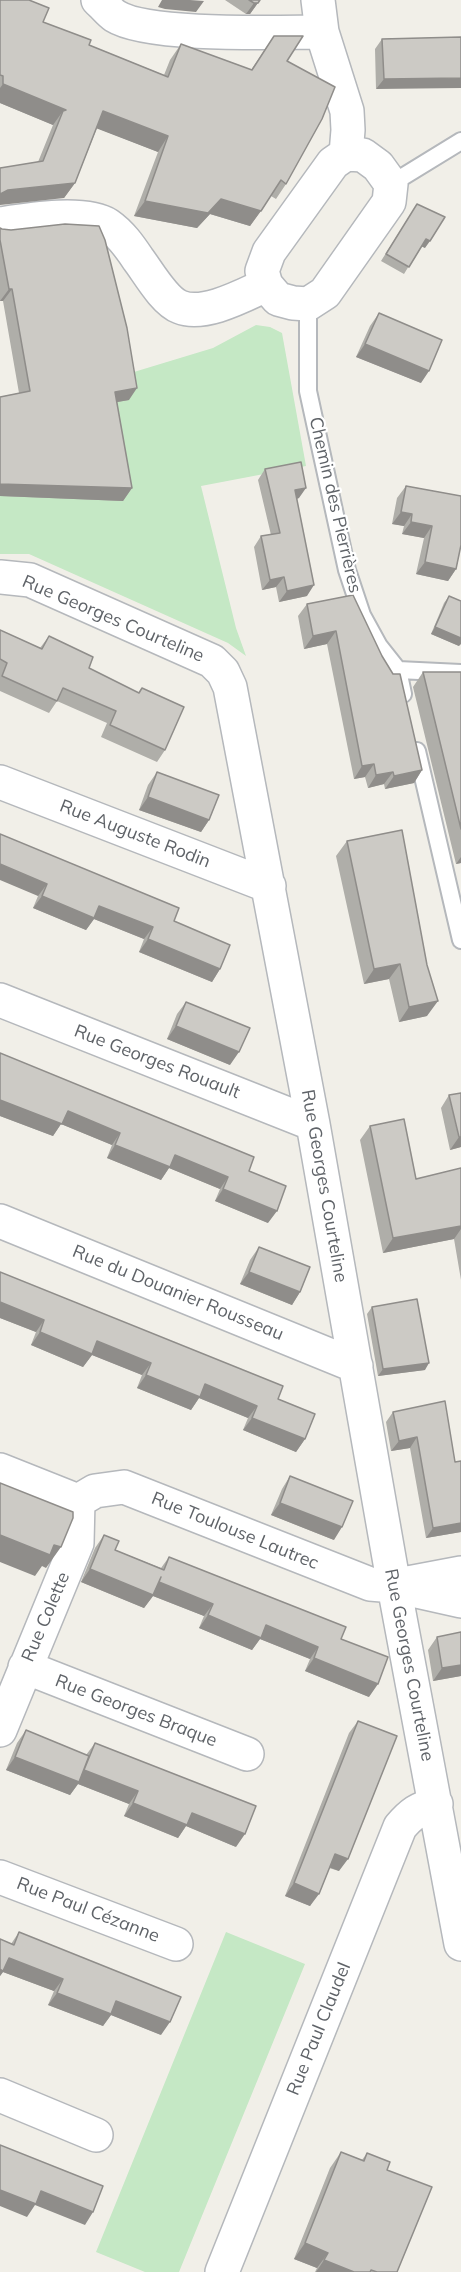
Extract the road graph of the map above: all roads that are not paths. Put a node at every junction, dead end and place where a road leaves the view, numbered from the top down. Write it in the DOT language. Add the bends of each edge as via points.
graph roads {
  1 [pos="98,0"];
  2 [pos="318,0"];
  3 [pos="322,32"];
  4 [pos="461,141"];
  5 [pos="346,154"];
  6 [pos="391,184"];
  7 [pos="0,224"];
  8 [pos="266,285"];
  9 [pos="308,303"];
  10 [pos="0,578"];
  11 [pos="398,670"];
  12 [pos="461,673"];
  13 [pos="408,715"];
  14 [pos="414,738"];
  15 [pos="0,782"];
  16 [pos="269,886"];
  17 [pos="461,940"];
  18 [pos="0,1000"];
  19 [pos="313,1124"];
  20 [pos="0,1221"];
  21 [pos="356,1366"];
  22 [pos="0,1470"];
  23 [pos="78,1501"];
  24 [pos="461,1573"];
  25 [pos="394,1586"];
  26 [pos="461,1601"];
  27 [pos="25,1667"];
  28 [pos="0,1730"];
  29 [pos="247,1754"];
  30 [pos="436,1804"];
  31 [pos="0,1877"];
  32 [pos="176,1944"];
  33 [pos="461,1944"];
  34 [pos="0,2095"];
  35 [pos="96,2135"];
  36 [pos="222,2272"];
  1 -- 3 [label="street" via="116,16 149,26"];
  2 -- 3 [label="street"];
  3 -- 5 [label="street" via="347,111"];
  4 -- 6 [label="lane"];
  5 -- 6 [label="street" via="363,155 378,166"];
  5 -- 8 [label="street" via="333,163 269,252 262,271"];
  6 -- 9 [label="street" via="389,202 383,211 325,293"];
  7 -- 8 [label="street" via="74,217 107,224 124,239 163,294 179,307 206,309"];
  8 -- 9 [label="street" via="278,299"];
  9 -- 11 [label="lane, Chemin des Pierrières" via="308,391 347,570 362,615"];
  10 -- 16 [label="street, Rue Georges Courteline" via="30,580 212,661 223,672 230,687"];
  11 -- 12 [label="lane"];
  11 -- 13 [label="lane, Chemin des Pierrières"];
  14 -- 17 [label="lane"];
  15 -- 16 [label="street, Rue Auguste Rodin"];
  16 -- 19 [label="street, Rue Georges Courteline"];
  18 -- 19 [label="street, Rue Georges Rouault"];
  19 -- 21 [label="street, Rue Georges Courteline"];
  20 -- 21 [label="street, Rue du Douanier Rousseau"];
  21 -- 25 [label="street, Rue Georges Courteline"];
  22 -- 23 [label="street"];
  23 -- 25 [label="street, Rue Toulouse Lautrec" via="94,1491 124,1487 370,1584"];
  23 -- 27 [label="street, Rue Colette" via="77,1543"];
  24 -- 25 [label="street"];
  25 -- 26 [label="street"];
  25 -- 30 [label="street, Rue Georges Courteline"];
  27 -- 28 [label="street, Rue Colette"];
  27 -- 29 [label="street, Rue Georges Braque"];
  30 -- 33 [label="street, Rue Georges Courteline"];
  30 -- 36 [label="street, Rue Paul Claudel" via="411,1815 400,1827"];
  31 -- 32 [label="street, Rue Paul Cézanne"];
  34 -- 35 [label="street"];
}
